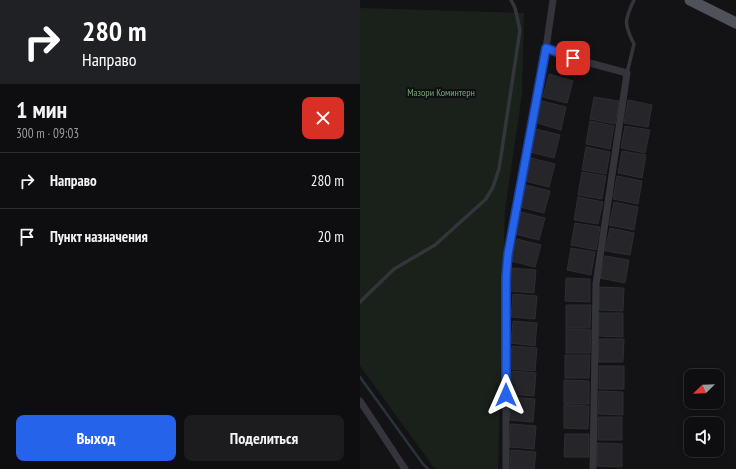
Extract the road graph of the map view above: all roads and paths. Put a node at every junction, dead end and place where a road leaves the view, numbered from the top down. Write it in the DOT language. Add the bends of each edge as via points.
graph roads {
  1 [pos="511,0"];
  2 [pos="552,0"];
  3 [pos="634,0"];
  4 [pos="690,0"];
  5 [pos="736,23"];
  6 [pos="546,48"];
  7 [pos="627,73"];
  8 [pos="360,302"];
  9 [pos="360,402"];
  10 [pos="404,469"];
  11 [pos="506,469"];
  12 [pos="593,469"];
  1 -- 8 [label="lane" via="520,30 499,169 493,187 486,199 435,245 394,269"];
  2 -- 6 [label="street"];
  3 -- 7 [label="lane" via="626,20 634,44"];
  4 -- 5 [label="main road"];
  6 -- 7 [label="street"];
  6 -- 11 [label="street" via="508,254"];
  7 -- 12 [label="street" via="596,284"];
  9 -- 10 [label="street"];
}
